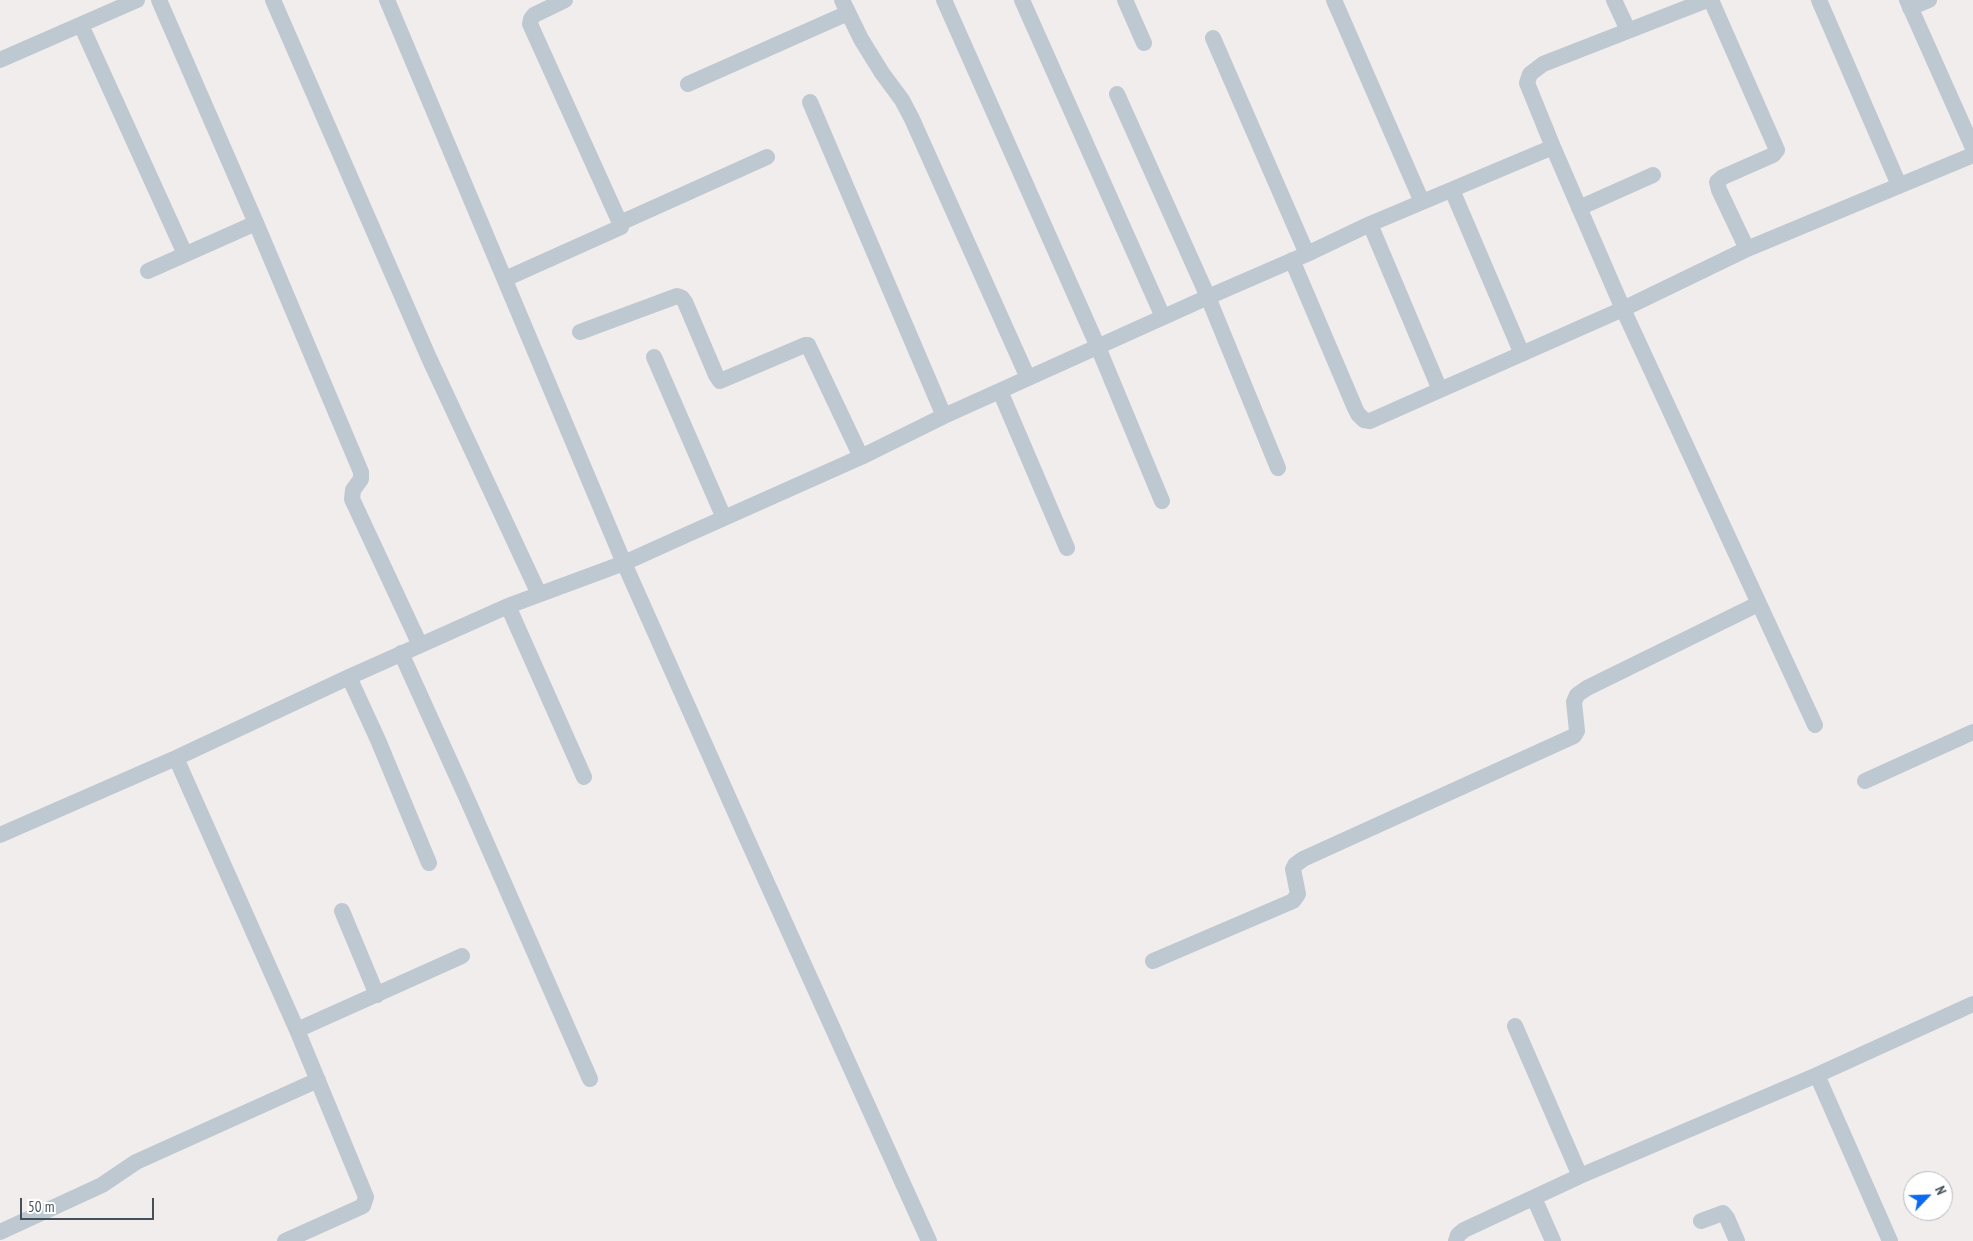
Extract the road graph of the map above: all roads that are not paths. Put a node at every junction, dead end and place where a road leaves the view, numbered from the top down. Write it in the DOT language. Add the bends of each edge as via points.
graph roads {
  1 [pos="137,0"];
  2 [pos="159,0"];
  3 [pos="273,0"];
  4 [pos="387,0"];
  5 [pos="565,0"];
  6 [pos="944,0"];
  7 [pos="1022,0"];
  8 [pos="1125,0"];
  9 [pos="1334,0"];
  10 [pos="1614,0"];
  11 [pos="1709,0"];
  12 [pos="1820,0"];
  13 [pos="1929,0"];
  14 [pos="1909,4"];
  15 [pos="845,6"];
  16 [pos="81,25"];
  17 [pos="1628,30"];
  18 [pos="1213,38"];
  19 [pos="1144,43"];
  20 [pos="0,60"];
  21 [pos="688,84"];
  22 [pos="1117,94"];
  23 [pos="810,102"];
  24 [pos="1553,147"];
  25 [pos="1973,148"];
  26 [pos="1973,155"];
  27 [pos="767,157"];
  28 [pos="1653,176"];
  29 [pos="1899,185"];
  30 [pos="1452,190"];
  31 [pos="1422,202"];
  32 [pos="1579,208"];
  33 [pos="256,223"];
  34 [pos="620,223"];
  35 [pos="1370,224"];
  36 [pos="1747,249"];
  37 [pos="185,254"];
  38 [pos="1300,257"];
  39 [pos="148,271"];
  40 [pos="505,279"];
  41 [pos="1208,297"];
  42 [pos="1622,309"];
  43 [pos="1163,317"];
  44 [pos="580,332"];
  45 [pos="1098,347"];
  46 [pos="1522,354"];
  47 [pos="654,357"];
  48 [pos="1028,378"];
  49 [pos="1440,390"];
  50 [pos="1000,391"];
  51 [pos="944,416"];
  52 [pos="861,457"];
  53 [pos="1278,468"];
  54 [pos="1162,501"];
  55 [pos="724,518"];
  56 [pos="1067,548"];
  57 [pos="624,563"];
  58 [pos="539,594"];
  59 [pos="1758,604"];
  60 [pos="508,606"];
  61 [pos="420,645"];
  62 [pos="401,653"];
  63 [pos="349,676"];
  64 [pos="1815,725"];
  65 [pos="1973,732"];
  66 [pos="176,758"];
  67 [pos="584,776"];
  68 [pos="1865,781"];
  69 [pos="0,835"];
  70 [pos="429,863"];
  71 [pos="342,911"];
  72 [pos="462,956"];
  73 [pos="1153,961"];
  74 [pos="377,995"];
  75 [pos="1973,1004"];
  76 [pos="1515,1026"];
  77 [pos="297,1030"];
  78 [pos="1817,1075"];
  79 [pos="318,1080"];
  80 [pos="590,1080"];
  81 [pos="1580,1176"];
  82 [pos="1534,1198"];
  83 [pos="1701,1221"];
  84 [pos="0,1232"];
  85 [pos="285,1241"];
  86 [pos="929,1241"];
  87 [pos="1456,1241"];
  88 [pos="1553,1241"];
  89 [pos="1737,1241"];
  90 [pos="1890,1241"];
  1 -- 16 [label="street"];
  2 -- 33 [label="street"];
  3 -- 58 [label="street" via="429,358"];
  4 -- 40 [label="street"];
  5 -- 34 [label="street" via="534,15 530,24"];
  6 -- 45 [label="street"];
  7 -- 43 [label="street"];
  8 -- 19 [label="street"];
  9 -- 31 [label="street"];
  10 -- 17 [label="street"];
  11 -- 17 [label="street"];
  11 -- 36 [label="street" via="1777,151 1717,182"];
  12 -- 29 [label="street"];
  13 -- 14 [label="street"];
  14 -- 25 [label="street"];
  15 -- 21 [label="street"];
  15 -- 48 [label="street" via="912,119"];
  16 -- 20 [label="street"];
  16 -- 37 [label="street"];
  17 -- 24 [label="street" via="1543,64 1530,74 1527,83"];
  18 -- 38 [label="street"];
  22 -- 41 [label="street"];
  23 -- 51 [label="street"];
  24 -- 30 [label="street"];
  24 -- 32 [label="street"];
  26 -- 29 [label="street"];
  27 -- 34 [label="street"];
  28 -- 32 [label="street"];
  29 -- 36 [label="street"];
  30 -- 31 [label="street"];
  30 -- 46 [label="street"];
  31 -- 35 [label="street"];
  32 -- 42 [label="street"];
  33 -- 37 [label="street"];
  33 -- 61 [label="street" via="361,472 352,499"];
  34 -- 40 [label="street" via="617,230"];
  35 -- 38 [label="street"];
  35 -- 49 [label="street"];
  36 -- 42 [label="street"];
  37 -- 39 [label="street"];
  38 -- 41 [label="street"];
  38 -- 49 [label="street" via="1355,408 1364,420 1373,420"];
  40 -- 57 [label="street"];
  41 -- 43 [label="street"];
  41 -- 53 [label="street"];
  42 -- 46 [label="street"];
  42 -- 59 [label="street"];
  43 -- 45 [label="street"];
  44 -- 52 [label="street" via="677,296 685,302 720,381 807,344"];
  45 -- 48 [label="street"];
  45 -- 54 [label="street"];
  46 -- 49 [label="street"];
  47 -- 55 [label="street"];
  48 -- 50 [label="street"];
  50 -- 51 [label="street"];
  50 -- 56 [label="street"];
  51 -- 52 [label="street"];
  52 -- 55 [label="street"];
  55 -- 57 [label="street"];
  57 -- 58 [label="street"];
  57 -- 86 [label="street"];
  58 -- 60 [label="street"];
  59 -- 64 [label="street"];
  59 -- 73 [label="street" via="1577,695 1574,702 1577,731 1574,736 1303,859 1293,869 1298,894 1293,901"];
  60 -- 61 [label="street"];
  60 -- 67 [label="street"];
  61 -- 62 [label="street"];
  62 -- 63 [label="street"];
  62 -- 80 [label="street"];
  63 -- 66 [label="street"];
  63 -- 70 [label="street"];
  65 -- 68 [label="street"];
  66 -- 69 [label="street"];
  66 -- 77 [label="street"];
  71 -- 74 [label="street"];
  72 -- 74 [label="street"];
  74 -- 77 [label="street"];
  75 -- 78 [label="street"];
  76 -- 81 [label="street"];
  77 -- 79 [label="street"];
  78 -- 81 [label="street"];
  78 -- 90 [label="street"];
  79 -- 84 [label="street" via="136,1162 102,1185"];
  79 -- 85 [label="street" via="366,1202"];
  81 -- 82 [label="street"];
  82 -- 87 [label="street" via="1464,1230"];
  82 -- 88 [label="street"];
  83 -- 89 [label="street" via="1723,1213"];
}
